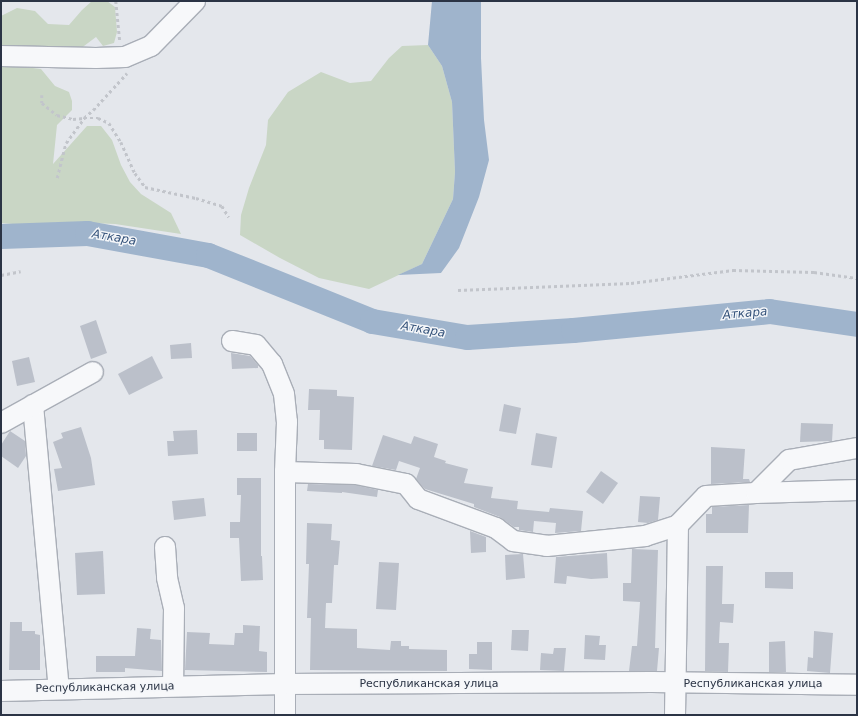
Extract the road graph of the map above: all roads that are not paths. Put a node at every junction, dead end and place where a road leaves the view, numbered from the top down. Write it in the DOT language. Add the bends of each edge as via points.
graph roads {
  1 [pos="195,1"];
  2 [pos="1,56"];
  3 [pos="232,341"];
  4 [pos="93,372"];
  5 [pos="33,405"];
  6 [pos="1,424"];
  7 [pos="857,448"];
  8 [pos="285,472"];
  9 [pos="857,490"];
  10 [pos="756,493"];
  11 [pos="678,525"];
  12 [pos="165,547"];
  13 [pos="285,684"];
  14 [pos="675,684"];
  15 [pos="857,685"];
  16 [pos="174,686"];
  17 [pos="59,688"];
  18 [pos="1,691"];
  19 [pos="285,715"];
  20 [pos="675,715"];
  1 -- 2 [label="street" via="151,46 128,63 96,58"];
  3 -- 8 [label="street" via="256,345 272,364 284,394 287,422"];
  4 -- 5 [label="street"];
  5 -- 6 [label="street"];
  5 -- 17 [label="street"];
  7 -- 10 [label="street" via="789,460"];
  8 -- 11 [label="street" via="356,474 406,484 418,499 496,528 513,541 546,546 644,536"];
  8 -- 13 [label="street"];
  9 -- 10 [label="street"];
  10 -- 11 [label="street" via="706,496"];
  11 -- 14 [label="street"];
  12 -- 16 [label="street" via="167,578 174,608"];
  13 -- 14 [label="street, Республиканская улица"];
  13 -- 16 [label="street, Республиканская улица"];
  13 -- 19 [label="street"];
  14 -- 15 [label="street, Республиканская улица"];
  14 -- 20 [label="street"];
  16 -- 17 [label="street, Республиканская улица"];
  17 -- 18 [label="street, Республиканская улица"];
}
